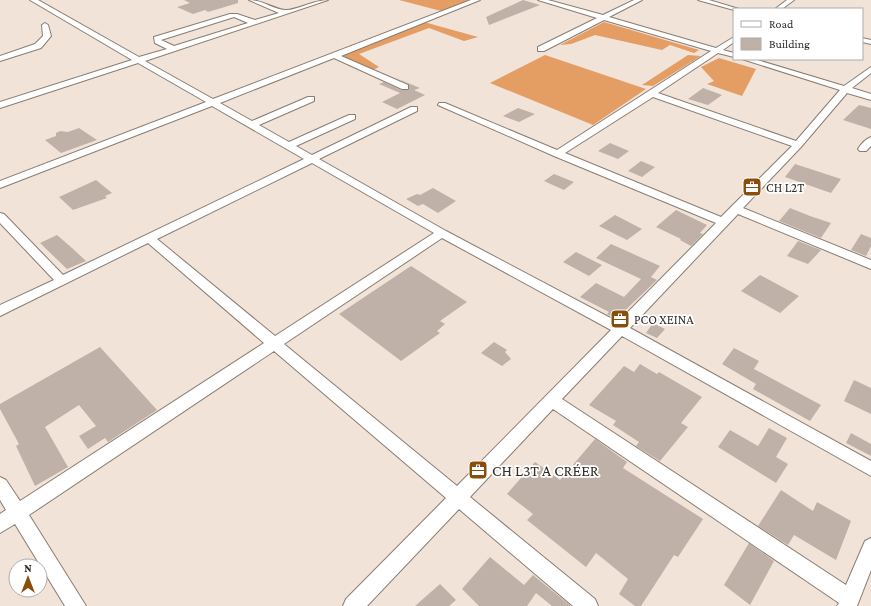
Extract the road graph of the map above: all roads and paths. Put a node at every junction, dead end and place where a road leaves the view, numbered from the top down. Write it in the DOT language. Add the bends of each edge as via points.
graph roads {
  1 [pos="33,0"];
  2 [pos="252,0"];
  3 [pos="325,0"];
  4 [pos="477,0"];
  5 [pos="541,0"];
  6 [pos="639,0"];
  7 [pos="701,0"];
  8 [pos="731,0"];
  9 [pos="791,0"];
  10 [pos="739,8"];
  11 [pos="779,8"];
  12 [pos="286,13"];
  13 [pos="603,18"];
  14 [pos="255,23"];
  15 [pos="45,25"];
  16 [pos="733,40"];
  17 [pos="540,48"];
  18 [pos="174,49"];
  19 [pos="717,50"];
  20 [pos="333,55"];
  21 [pos="733,55"];
  22 [pos="0,59"];
  23 [pos="140,60"];
  24 [pos="749,60"];
  25 [pos="869,74"];
  26 [pos="405,87"];
  27 [pos="846,89"];
  28 [pos="652,94"];
  29 [pos="871,97"];
  30 [pos="310,99"];
  31 [pos="213,102"];
  32 [pos="0,105"];
  33 [pos="442,105"];
  34 [pos="414,109"];
  35 [pos="352,117"];
  36 [pos="253,124"];
  37 [pos="871,140"];
  38 [pos="289,145"];
  39 [pos="798,145"];
  40 [pos="863,149"];
  41 [pos="558,154"];
  42 [pos="312,158"];
  43 [pos="0,186"];
  44 [pos="736,209"];
  45 [pos="0,216"];
  46 [pos="723,222"];
  47 [pos="442,233"];
  48 [pos="150,239"];
  49 [pos="871,265"];
  50 [pos="62,281"];
  51 [pos="0,311"];
  52 [pos="620,329"];
  53 [pos="275,343"];
  54 [pos="551,400"];
  55 [pos="871,469"];
  56 [pos="0,485"];
  57 [pos="458,496"];
  58 [pos="18,513"];
  59 [pos="0,524"];
  60 [pos="871,548"];
  61 [pos="848,603"];
  62 [pos="76,606"];
  63 [pos="352,606"];
  64 [pos="588,606"];
  1 -- 23 [label="street"];
  2 -- 12 [label="street"];
  3 -- 12 [label="street"];
  4 -- 20 [label="street"];
  5 -- 13 [label="street"];
  6 -- 13 [label="street"];
  7 -- 10 [label="street"];
  8 -- 10 [label="street"];
  9 -- 11 [label="street"];
  12 -- 14 [label="street"];
  13 -- 17 [label="street"];
  13 -- 19 [label="street"];
  14 -- 18 [label="street"];
  14 -- 18 [label="street" via="235,15 157,39"];
  15 -- 22 [label="street" via="47,36 38,46"];
  16 -- 19 [label="street"];
  18 -- 23 [label="street"];
  19 -- 21 [label="street"];
  19 -- 28 [label="street"];
  20 -- 26 [label="street"];
  20 -- 31 [label="street"];
  23 -- 31 [label="street"];
  23 -- 32 [label="street"];
  24 -- 27 [label="street"];
  25 -- 27 [label="street"];
  27 -- 29 [label="street"];
  27 -- 39 [label="street"];
  28 -- 39 [label="street"];
  28 -- 41 [label="street"];
  30 -- 36 [label="street"];
  31 -- 36 [label="street"];
  31 -- 43 [label="street"];
  33 -- 41 [label="street"];
  34 -- 42 [label="street"];
  35 -- 38 [label="street"];
  36 -- 38 [label="street"];
  37 -- 40 [label="street"];
  38 -- 42 [label="street"];
  39 -- 44 [label="street"];
  41 -- 46 [label="street"];
  42 -- 47 [label="street"];
  42 -- 48 [label="street"];
  44 -- 46 [label="street"];
  44 -- 49 [label="street"];
  45 -- 50 [label="street"];
  46 -- 52 [label="street"];
  47 -- 52 [label="street"];
  47 -- 53 [label="street"];
  48 -- 50 [label="street"];
  48 -- 53 [label="street"];
  50 -- 51 [label="street"];
  52 -- 54 [label="street"];
  52 -- 55 [label="street"];
  53 -- 57 [label="street"];
  53 -- 58 [label="street"];
  54 -- 57 [label="street"];
  54 -- 61 [label="street"];
  56 -- 58 [label="street"];
  57 -- 63 [label="street"];
  57 -- 64 [label="street"];
  58 -- 59 [label="street"];
  58 -- 62 [label="street"];
  60 -- 61 [label="street"];
}
